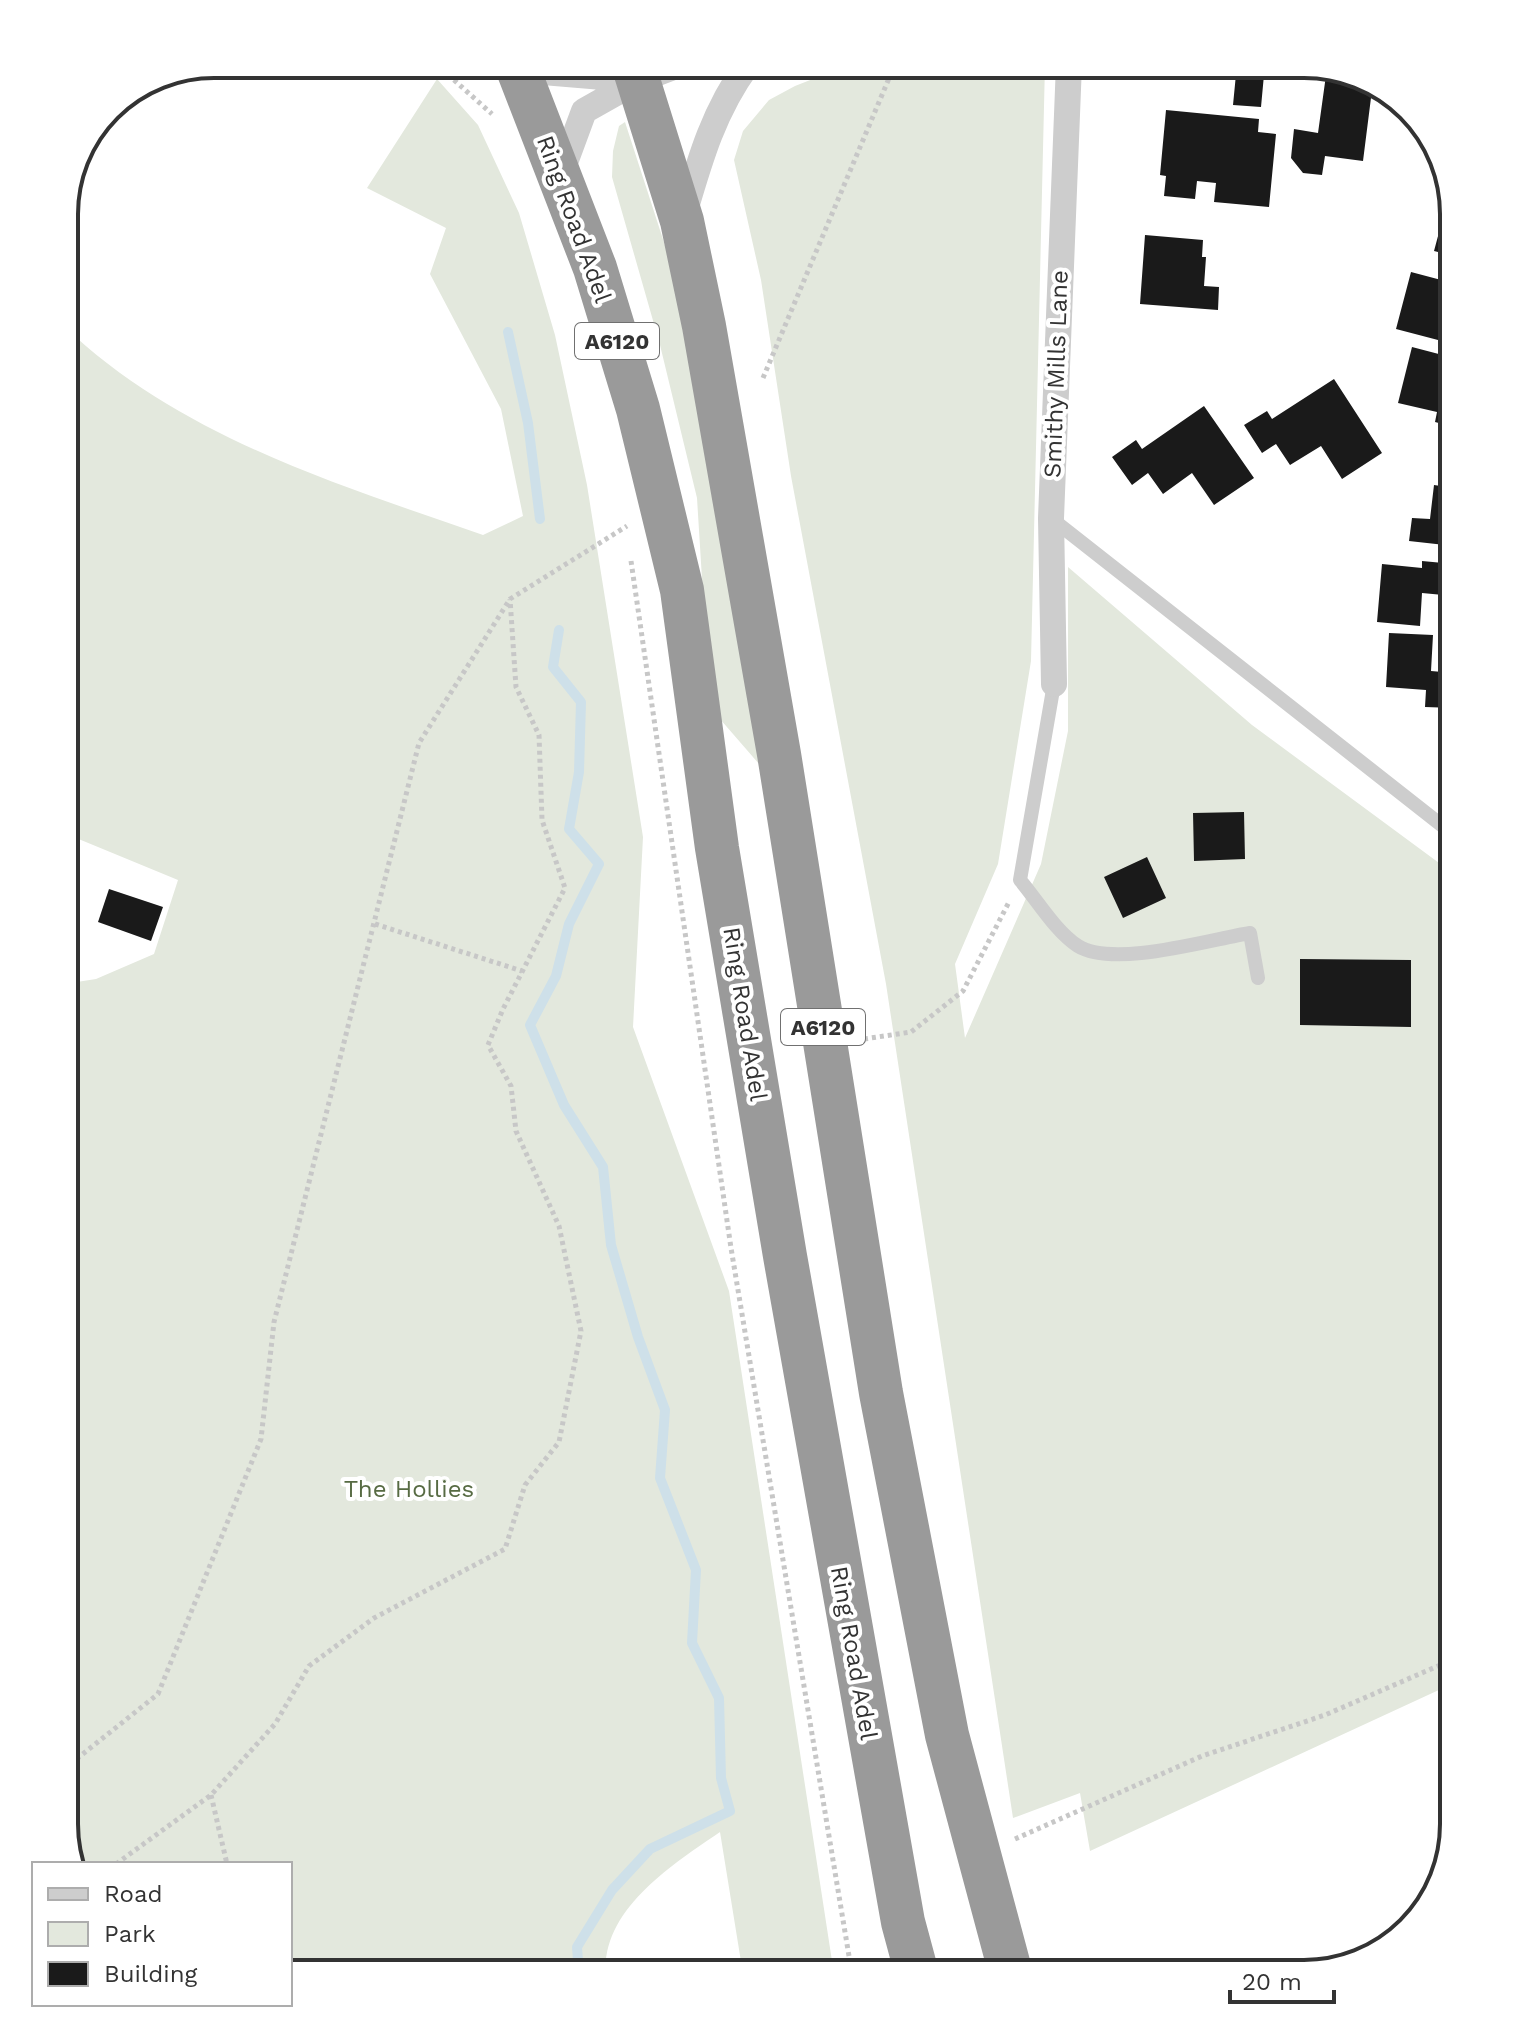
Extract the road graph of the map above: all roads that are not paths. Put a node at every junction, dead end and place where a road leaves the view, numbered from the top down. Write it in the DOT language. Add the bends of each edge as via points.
graph roads {
  1 [pos="521,78"];
  2 [pos="628,78"];
  3 [pos="638,78"];
  4 [pos="738,78"];
  5 [pos="1068,78"];
  6 [pos="560,176"];
  7 [pos="682,221"];
  8 [pos="1051,518"];
  9 [pos="1054,684"];
  10 [pos="1440,824"];
  11 [pos="1258,978"];
  12 [pos="913,1960"];
  13 [pos="1007,1960"];
  1 -- 6 [label="highway, Ring Road Adel / A6120"];
  2 -- 6 [label="street" via="584,111"];
  3 -- 7 [label="highway, A6120"];
  4 -- 7 [label="street" via="705,139"];
  5 -- 8 [label="street, Smithy Mills Lane"];
  6 -- 12 [label="highway, Ring Road Adel / A6120" via="638,409 682,590 717,848 813,1422"];
  7 -- 13 [label="highway, A6120" via="774,723 881,1393 947,1735"];
  8 -- 9 [label="street, Smithy Mills Lane"];
  8 -- 10 [label="lane"];
  9 -- 11 [label="lane" via="1020,880 1075,944 1094,954 1118,955 1250,933"];
}
